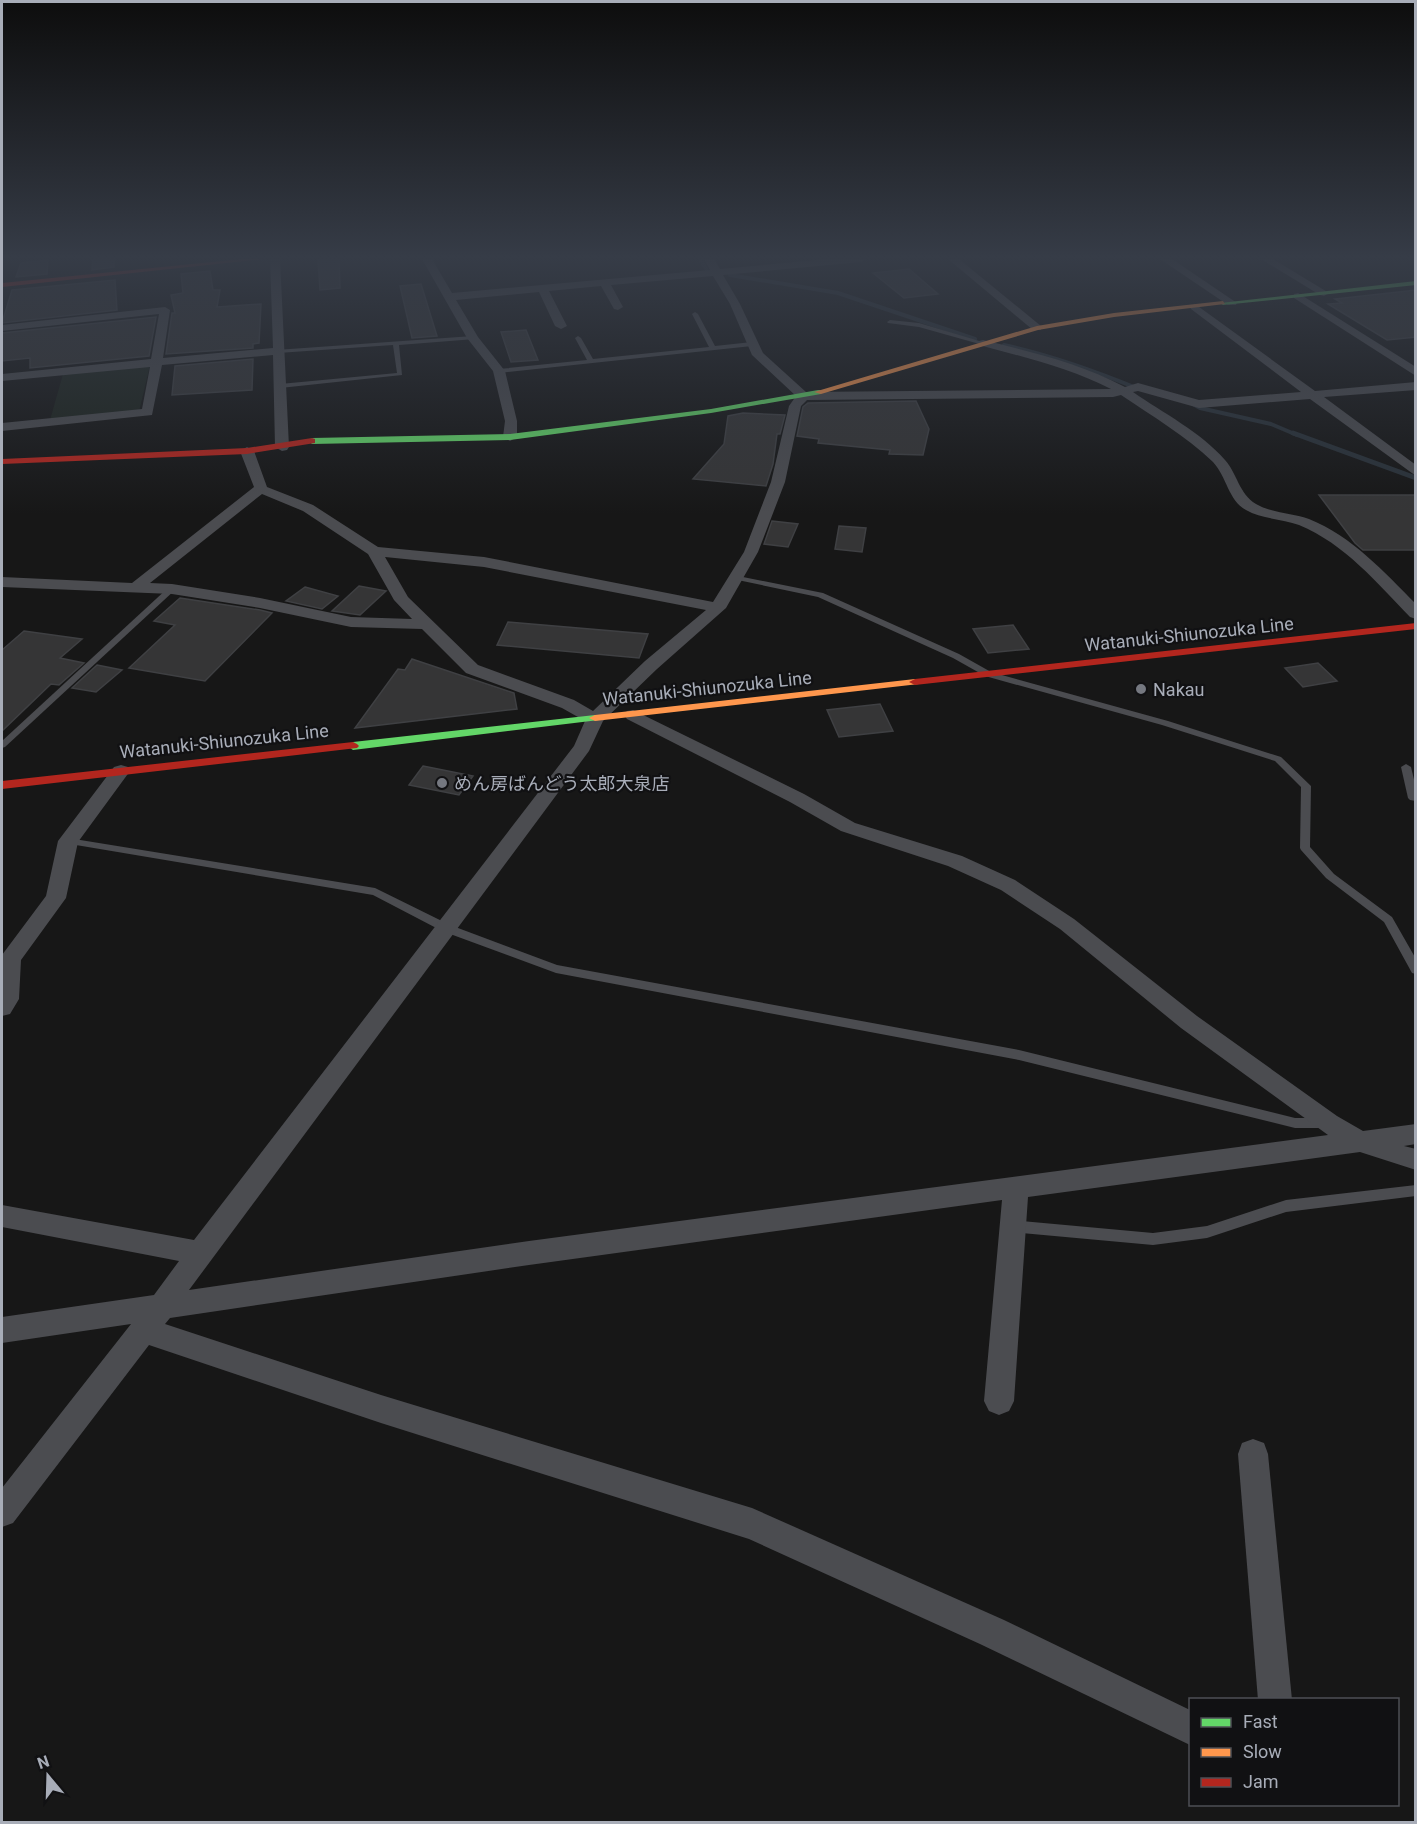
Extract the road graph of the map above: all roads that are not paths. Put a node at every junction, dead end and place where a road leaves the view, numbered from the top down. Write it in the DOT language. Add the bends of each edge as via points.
graph roads {
  1 [pos="159,344"];
  2 [pos="278,344"];
  3 [pos="379,344"];
  4 [pos="396,344"];
  5 [pos="478,344"];
  6 [pos="581,344"];
  7 [pos="711,344"];
  8 [pos="752,344"];
  9 [pos="753,344"];
  10 [pos="979,344"];
  11 [pos="987,344"];
  12 [pos="1246,344"];
  13 [pos="1372,344"];
  14 [pos="713,348"];
  15 [pos="278,351"];
  16 [pos="591,361"];
  17 [pos="156,362"];
  18 [pos="499,371"];
  19 [pos="1416,373"];
  20 [pos="2,377"];
  21 [pos="280,386"];
  22 [pos="1416,386"];
  23 [pos="1124,391"];
  24 [pos="1313,395"];
  25 [pos="803,396"];
  26 [pos="2,427"];
  27 [pos="510,437"];
  28 [pos="282,447"];
  29 [pos="247,451"];
  30 [pos="2,462"];
  31 [pos="1416,472"];
  32 [pos="261,489"];
  33 [pos="374,551"];
  34 [pos="736,577"];
  35 [pos="2,582"];
  36 [pos="137,586"];
  37 [pos="172,589"];
  38 [pos="718,608"];
  39 [pos="1416,614"];
  40 [pos="425,624"];
  41 [pos="1416,626"];
  42 [pos="988,675"];
  43 [pos="633,715"];
  44 [pos="595,719"];
  45 [pos="2,745"];
  46 [pos="1406,767"];
  47 [pos="121,771"];
  48 [pos="2,785"];
  49 [pos="1416,798"];
  50 [pos="68,841"];
  51 [pos="446,928"];
  52 [pos="1416,970"];
  53 [pos="2,1008"];
  54 [pos="1328,1123"];
  55 [pos="1416,1134"];
  56 [pos="1359,1141"];
  57 [pos="1416,1160"];
  58 [pos="1016,1187"];
  59 [pos="1416,1190"];
  60 [pos="2,1216"];
  61 [pos="1011,1226"];
  62 [pos="200,1253"];
  63 [pos="163,1305"];
  64 [pos="2,1330"];
  65 [pos="142,1330"];
  66 [pos="999,1401"];
  67 [pos="1254,1454"];
  68 [pos="2,1512"];
  69 [pos="1275,1698"];
  70 [pos="1189,1727"];
  1 -- 17 [label="street"];
  2 -- 15 [label="street"];
  3 -- 15 [label="lane"];
  4 -- 21 [label="lane" via="400,374"];
  5 -- 18 [label="street"];
  6 -- 16 [label="lane"];
  7 -- 14 [label="lane"];
  8 -- 14 [label="lane"];
  9 -- 25 [label="street" via="758,355"];
  10 -- 25 [label="street"];
  11 -- 23 [label="street" via="1091,374"];
  12 -- 24 [label="street"];
  13 -- 19 [label="street"];
  14 -- 16 [label="lane"];
  15 -- 17 [label="street"];
  15 -- 21 [label="street"];
  16 -- 18 [label="lane"];
  17 -- 20 [label="street"];
  17 -- 26 [label="street" via="148,412"];
  18 -- 27 [label="street" via="511,421"];
  21 -- 28 [label="street"];
  22 -- 24 [label="street"];
  23 -- 24 [label="street" via="1138,387 1199,404"];
  23 -- 25 [label="street"];
  23 -- 39 [label="street" via="1203,446 1221,463 1240,498 1252,508 1303,522 1328,534 1367,563"];
  24 -- 31 [label="street"];
  25 -- 27 [label="street"];
  25 -- 34 [label="street" via="795,406 778,482 751,552"];
  27 -- 28 [label="street" via="326,439"];
  28 -- 29 [label="street"];
  29 -- 30 [label="street"];
  29 -- 32 [label="street"];
  32 -- 33 [label="street" via="308,508"];
  32 -- 36 [label="street"];
  33 -- 38 [label="street" via="484,562"];
  33 -- 40 [label="street" via="402,600"];
  34 -- 38 [label="street"];
  34 -- 42 [label="lane" via="820,595 956,656"];
  35 -- 36 [label="street"];
  36 -- 37 [label="street"];
  37 -- 40 [label="street" via="351,622"];
  37 -- 45 [label="lane"];
  38 -- 44 [label="street" via="651,664"];
  40 -- 44 [label="street" via="472,669 568,704"];
  41 -- 42 [label="street, Watanuki-Shiunozuka Line"];
  42 -- 43 [label="street, Watanuki-Shiunozuka Line"];
  42 -- 52 [label="lane" via="1165,723 1278,759 1306,786 1305,848 1330,876 1389,920"];
  43 -- 44 [label="street, Watanuki-Shiunozuka Line"];
  43 -- 54 [label="street" via="848,827 955,861 1008,885 1067,924 1189,1022"];
  44 -- 47 [label="street, Watanuki-Shiunozuka Line"];
  44 -- 51 [label="street" via="583,747"];
  46 -- 49 [label="lane"];
  47 -- 48 [label="street, Watanuki-Shiunozuka Line"];
  47 -- 50 [label="street"];
  50 -- 51 [label="lane" via="375,892"];
  50 -- 53 [label="street" via="56,898 10,959 8,999"];
  51 -- 54 [label="lane" via="556,969 1019,1055 1295,1123"];
  51 -- 62 [label="street"];
  54 -- 56 [label="street"];
  55 -- 56 [label="street"];
  56 -- 57 [label="street"];
  56 -- 58 [label="street"];
  58 -- 61 [label="street"];
  58 -- 63 [label="street"];
  59 -- 61 [label="lane" via="1286,1206 1207,1232 1153,1239"];
  60 -- 62 [label="street"];
  61 -- 66 [label="street"];
  62 -- 63 [label="street"];
  63 -- 64 [label="street"];
  63 -- 65 [label="street"];
  65 -- 68 [label="street"];
  65 -- 70 [label="street" via="752,1524 992,1632"];
  67 -- 69 [label="street"];
}
